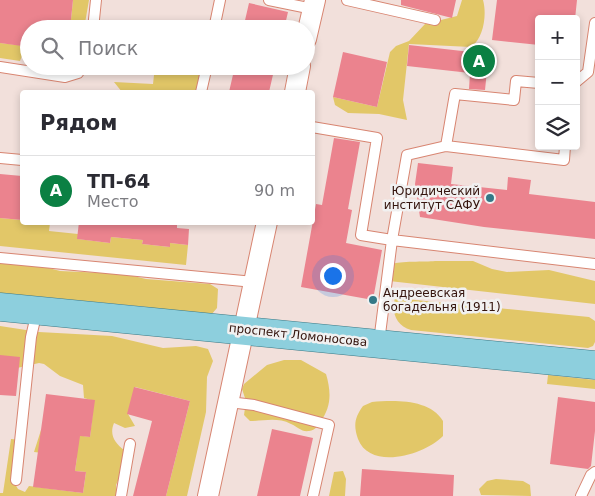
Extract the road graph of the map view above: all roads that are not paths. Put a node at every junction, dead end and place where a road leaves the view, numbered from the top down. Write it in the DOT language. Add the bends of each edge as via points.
graph roads {
  1 [pos="96,0"];
  2 [pos="220,0"];
  3 [pos="268,0"];
  4 [pos="347,0"];
  5 [pos="314,5"];
  6 [pos="94,20"];
  7 [pos="216,20"];
  8 [pos="310,20"];
  9 [pos="435,20"];
  10 [pos="595,23"];
  11 [pos="0,66"];
  12 [pos="20,69"];
  13 [pos="54,75"];
  14 [pos="72,75"];
  15 [pos="205,75"];
  16 [pos="298,75"];
  17 [pos="580,79"];
  18 [pos="535,83"];
  19 [pos="201,90"];
  20 [pos="295,90"];
  21 [pos="315,128"];
  22 [pos="446,146"];
  23 [pos="565,150"];
  24 [pos="0,158"];
  25 [pos="20,160"];
  26 [pos="266,225"];
  27 [pos="392,240"];
  28 [pos="0,258"];
  29 [pos="595,264"];
  30 [pos="254,282"];
  31 [pos="0,307"];
  32 [pos="38,310"];
  33 [pos="244,330"];
  34 [pos="379,343"];
  35 [pos="595,365"];
  36 [pos="228,402"];
  37 [pos="130,444"];
  38 [pos="595,472"];
  39 [pos="16,480"];
  40 [pos="121,496"];
  41 [pos="208,496"];
  42 [pos="313,496"];
  43 [pos="581,496"];
  1 -- 6 [label="lane"];
  2 -- 7 [label="lane"];
  3 -- 5 [label="lane"];
  4 -- 9 [label="lane"];
  5 -- 8 [label="street"];
  10 -- 17 [label="lane" via="588,72"];
  11 -- 12 [label="lane"];
  13 -- 14 [label="lane"];
  15 -- 19 [label="lane"];
  16 -- 20 [label="street"];
  18 -- 22 [label="lane" via="516,81 514,100 455,94"];
  21 -- 27 [label="lane" via="377,138 361,235"];
  22 -- 23 [label="lane" via="564,160"];
  22 -- 27 [label="lane" via="407,155"];
  24 -- 25 [label="lane"];
  26 -- 30 [label="street"];
  27 -- 29 [label="lane"];
  27 -- 34 [label="lane"];
  28 -- 30 [label="lane"];
  30 -- 33 [label="street"];
  31 -- 32 [label="main road, проспект Ломоносова"];
  32 -- 33 [label="main road, проспект Ломоносова"];
  32 -- 39 [label="lane" via="31,338"];
  33 -- 34 [label="main road, проспект Ломоносова"];
  33 -- 36 [label="street"];
  34 -- 35 [label="main road, проспект Ломоносова"];
  36 -- 41 [label="street"];
  36 -- 42 [label="lane" via="254,405 329,426"];
  37 -- 40 [label="lane"];
  38 -- 43 [label="lane"];
}
